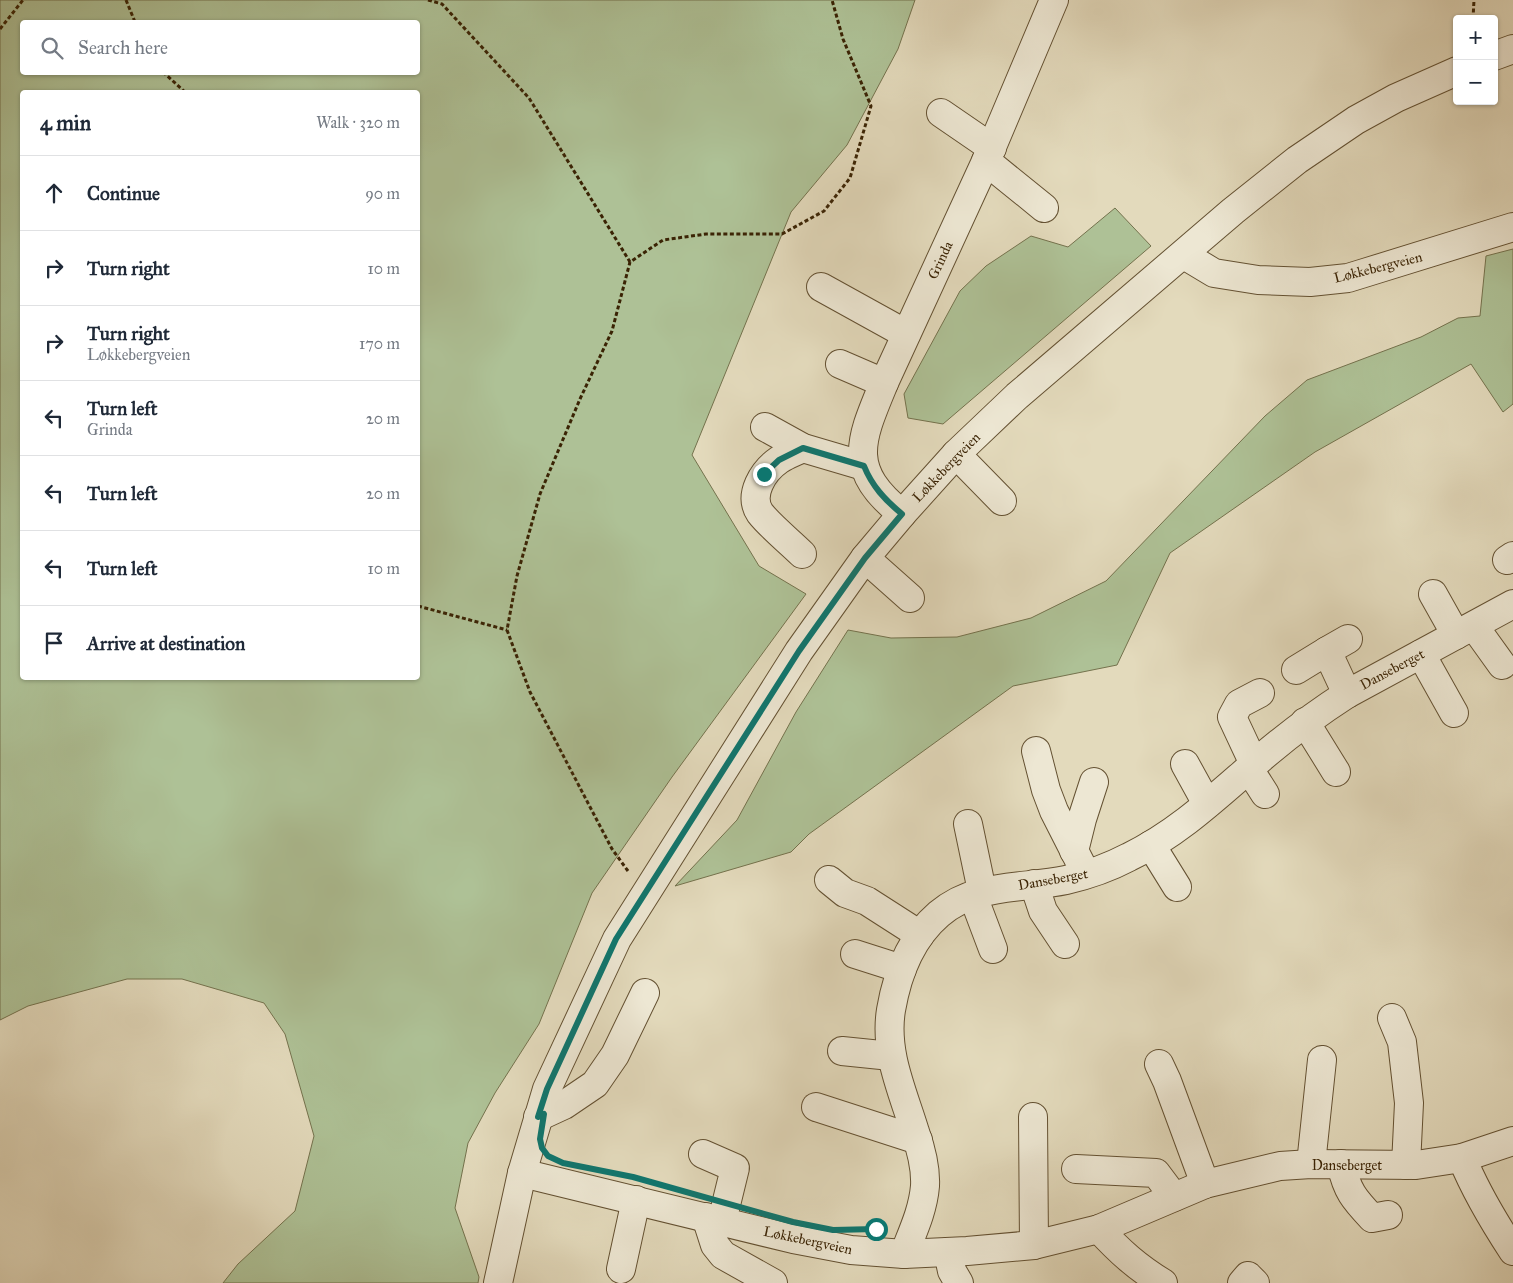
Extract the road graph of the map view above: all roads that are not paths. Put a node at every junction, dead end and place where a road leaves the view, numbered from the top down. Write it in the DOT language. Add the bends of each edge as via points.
graph roads {
  1 [pos="1054,0"];
  2 [pos="1513,49"];
  3 [pos="1498,55"];
  4 [pos="1453,73"];
  5 [pos="941,113"];
  6 [pos="989,154"];
  7 [pos="1044,208"];
  8 [pos="1513,227"];
  9 [pos="1184,255"];
  10 [pos="821,286"];
  11 [pos="906,334"];
  12 [pos="840,364"];
  13 [pos="884,383"];
  14 [pos="765,427"];
  15 [pos="803,448"];
  16 [pos="956,454"];
  17 [pos="864,466"];
  18 [pos="1002,501"];
  19 [pos="902,514"];
  20 [pos="802,554"];
  21 [pos="865,558"];
  22 [pos="1433,594"];
  23 [pos="910,598"];
  24 [pos="1513,604"];
  25 [pos="1465,631"];
  26 [pos="1421,654"];
  27 [pos="1502,665"];
  28 [pos="1296,670"];
  29 [pos="1260,693"];
  30 [pos="1347,694"];
  31 [pos="1454,713"];
  32 [pos="1305,722"];
  33 [pos="1036,752"];
  34 [pos="1185,764"];
  35 [pos="1251,767"];
  36 [pos="1336,772"];
  37 [pos="1094,782"];
  38 [pos="1265,794"];
  39 [pos="1207,804"];
  40 [pos="968,824"];
  41 [pos="1151,845"];
  42 [pos="1080,862"];
  43 [pos="829,880"];
  44 [pos="1034,884"];
  45 [pos="1177,887"];
  46 [pos="978,894"];
  47 [pos="920,935"];
  48 [pos="1065,944"];
  49 [pos="993,949"];
  50 [pos="855,954"];
  51 [pos="902,969"];
  52 [pos="645,993"];
  53 [pos="1392,1018"];
  54 [pos="842,1051"];
  55 [pos="891,1056"];
  56 [pos="1322,1060"];
  57 [pos="1159,1064"];
  58 [pos="816,1107"];
  59 [pos="538,1117"];
  60 [pos="1033,1117"];
  61 [pos="918,1140"];
  62 [pos="1513,1141"];
  63 [pos="704,1154"];
  64 [pos="1462,1158"];
  65 [pos="1311,1164"];
  66 [pos="1342,1164"];
  67 [pos="1406,1165"];
  68 [pos="1076,1169"];
  69 [pos="522,1173"];
  70 [pos="1205,1184"];
  71 [pos="1174,1197"];
  72 [pos="636,1200"];
  73 [pos="1388,1215"];
  74 [pos="714,1219"];
  75 [pos="1099,1229"];
  76 [pos="1034,1245"];
  77 [pos="1512,1249"];
  78 [pos="948,1252"];
  79 [pos="904,1254"];
  80 [pos="621,1269"];
  81 [pos="498,1283"];
  82 [pos="773,1283"];
  83 [pos="959,1283"];
  84 [pos="1163,1283"];
  85 [pos="1242,1283"];
  86 [pos="1255,1283"];
  1 -- 6 [label="street, Grinda"];
  2 -- 3 [label="street"];
  4 -- 9 [label="street, Løkkebergveien" via="1356,120 1323,142 1233,211"];
  5 -- 6 [label="street"];
  6 -- 7 [label="street"];
  6 -- 11 [label="street, Grinda"];
  8 -- 9 [label="street, Løkkebergveien" via="1348,278 1310,282 1258,280 1214,273"];
  9 -- 16 [label="street, Løkkebergveien" via="1024,390"];
  10 -- 11 [label="street"];
  11 -- 13 [label="street, Grinda"];
  12 -- 13 [label="street"];
  13 -- 17 [label="street, Grinda" via="868,420 862,448"];
  14 -- 15 [label="street"];
  15 -- 17 [label="street"];
  15 -- 20 [label="street" via="779,460 764,474 755,500 760,513"];
  16 -- 18 [label="street"];
  16 -- 19 [label="street, Løkkebergveien"];
  17 -- 19 [label="street, Grinda" via="886,502"];
  19 -- 21 [label="street, Løkkebergveien"];
  21 -- 23 [label="street"];
  21 -- 59 [label="street, Løkkebergveien" via="799,651 616,939 547,1089"];
  22 -- 25 [label="street"];
  24 -- 25 [label="street, Danseberget"];
  25 -- 26 [label="street, Danseberget"];
  25 -- 27 [label="street"];
  26 -- 30 [label="street, Danseberget"];
  26 -- 31 [label="street"];
  28 -- 30 [label="street" via="1337,645"];
  29 -- 35 [label="street" via="1238,704 1232,717"];
  30 -- 32 [label="street, Danseberget"];
  32 -- 35 [label="street, Danseberget"];
  32 -- 36 [label="street"];
  33 -- 42 [label="street" via="1054,811"];
  34 -- 39 [label="street"];
  35 -- 38 [label="street"];
  35 -- 39 [label="street, Danseberget"];
  37 -- 42 [label="street" via="1082,819"];
  39 -- 41 [label="street, Danseberget"];
  40 -- 46 [label="street"];
  41 -- 42 [label="street, Danseberget" via="1129,857"];
  41 -- 45 [label="street"];
  42 -- 44 [label="street, Danseberget" via="1065,880"];
  43 -- 47 [label="street" via="845,893 867,901"];
  44 -- 46 [label="street, Danseberget"];
  44 -- 48 [label="street" via="1043,911"];
  46 -- 47 [label="street, Danseberget" via="939,914"];
  46 -- 49 [label="street"];
  47 -- 51 [label="street, Danseberget"];
  50 -- 51 [label="street"];
  51 -- 55 [label="street, Danseberget" via="891,1013"];
  52 -- 59 [label="street" via="615,1055 595,1084 564,1105"];
  53 -- 67 [label="street" via="1402,1042 1409,1103"];
  54 -- 55 [label="street"];
  55 -- 61 [label="street, Danseberget"];
  56 -- 65 [label="street"];
  57 -- 70 [label="street"];
  58 -- 61 [label="street"];
  59 -- 69 [label="street, Løkkebergveien"];
  60 -- 76 [label="street"];
  61 -- 79 [label="street, Danseberget" via="925,1185 921,1212"];
  62 -- 64 [label="street, Danseberget"];
  63 -- 74 [label="street" via="735,1168"];
  64 -- 67 [label="street, Danseberget"];
  64 -- 77 [label="street"];
  65 -- 66 [label="street, Danseberget"];
  65 -- 70 [label="street, Danseberget" via="1280,1166"];
  66 -- 67 [label="street, Danseberget"];
  66 -- 73 [label="street" via="1346,1184 1356,1201 1372,1218"];
  68 -- 71 [label="street" via="1156,1173"];
  69 -- 72 [label="street, Løkkebergveien"];
  69 -- 81 [label="street, Løkkebergveien"];
  70 -- 71 [label="street, Danseberget"];
  71 -- 75 [label="street, Danseberget"];
  72 -- 74 [label="street, Løkkebergveien"];
  72 -- 80 [label="street"];
  74 -- 79 [label="street, Løkkebergveien" via="851,1250"];
  74 -- 82 [label="street" via="715,1245 723,1255"];
  75 -- 76 [label="street, Løkkebergveien"];
  75 -- 84 [label="street" via="1121,1253"];
  76 -- 78 [label="street, Løkkebergveien"];
  78 -- 79 [label="street, Løkkebergveien"];
  78 -- 83 [label="street" via="952,1271"];
  85 -- 86 [label="street" via="1248,1276"];
}
